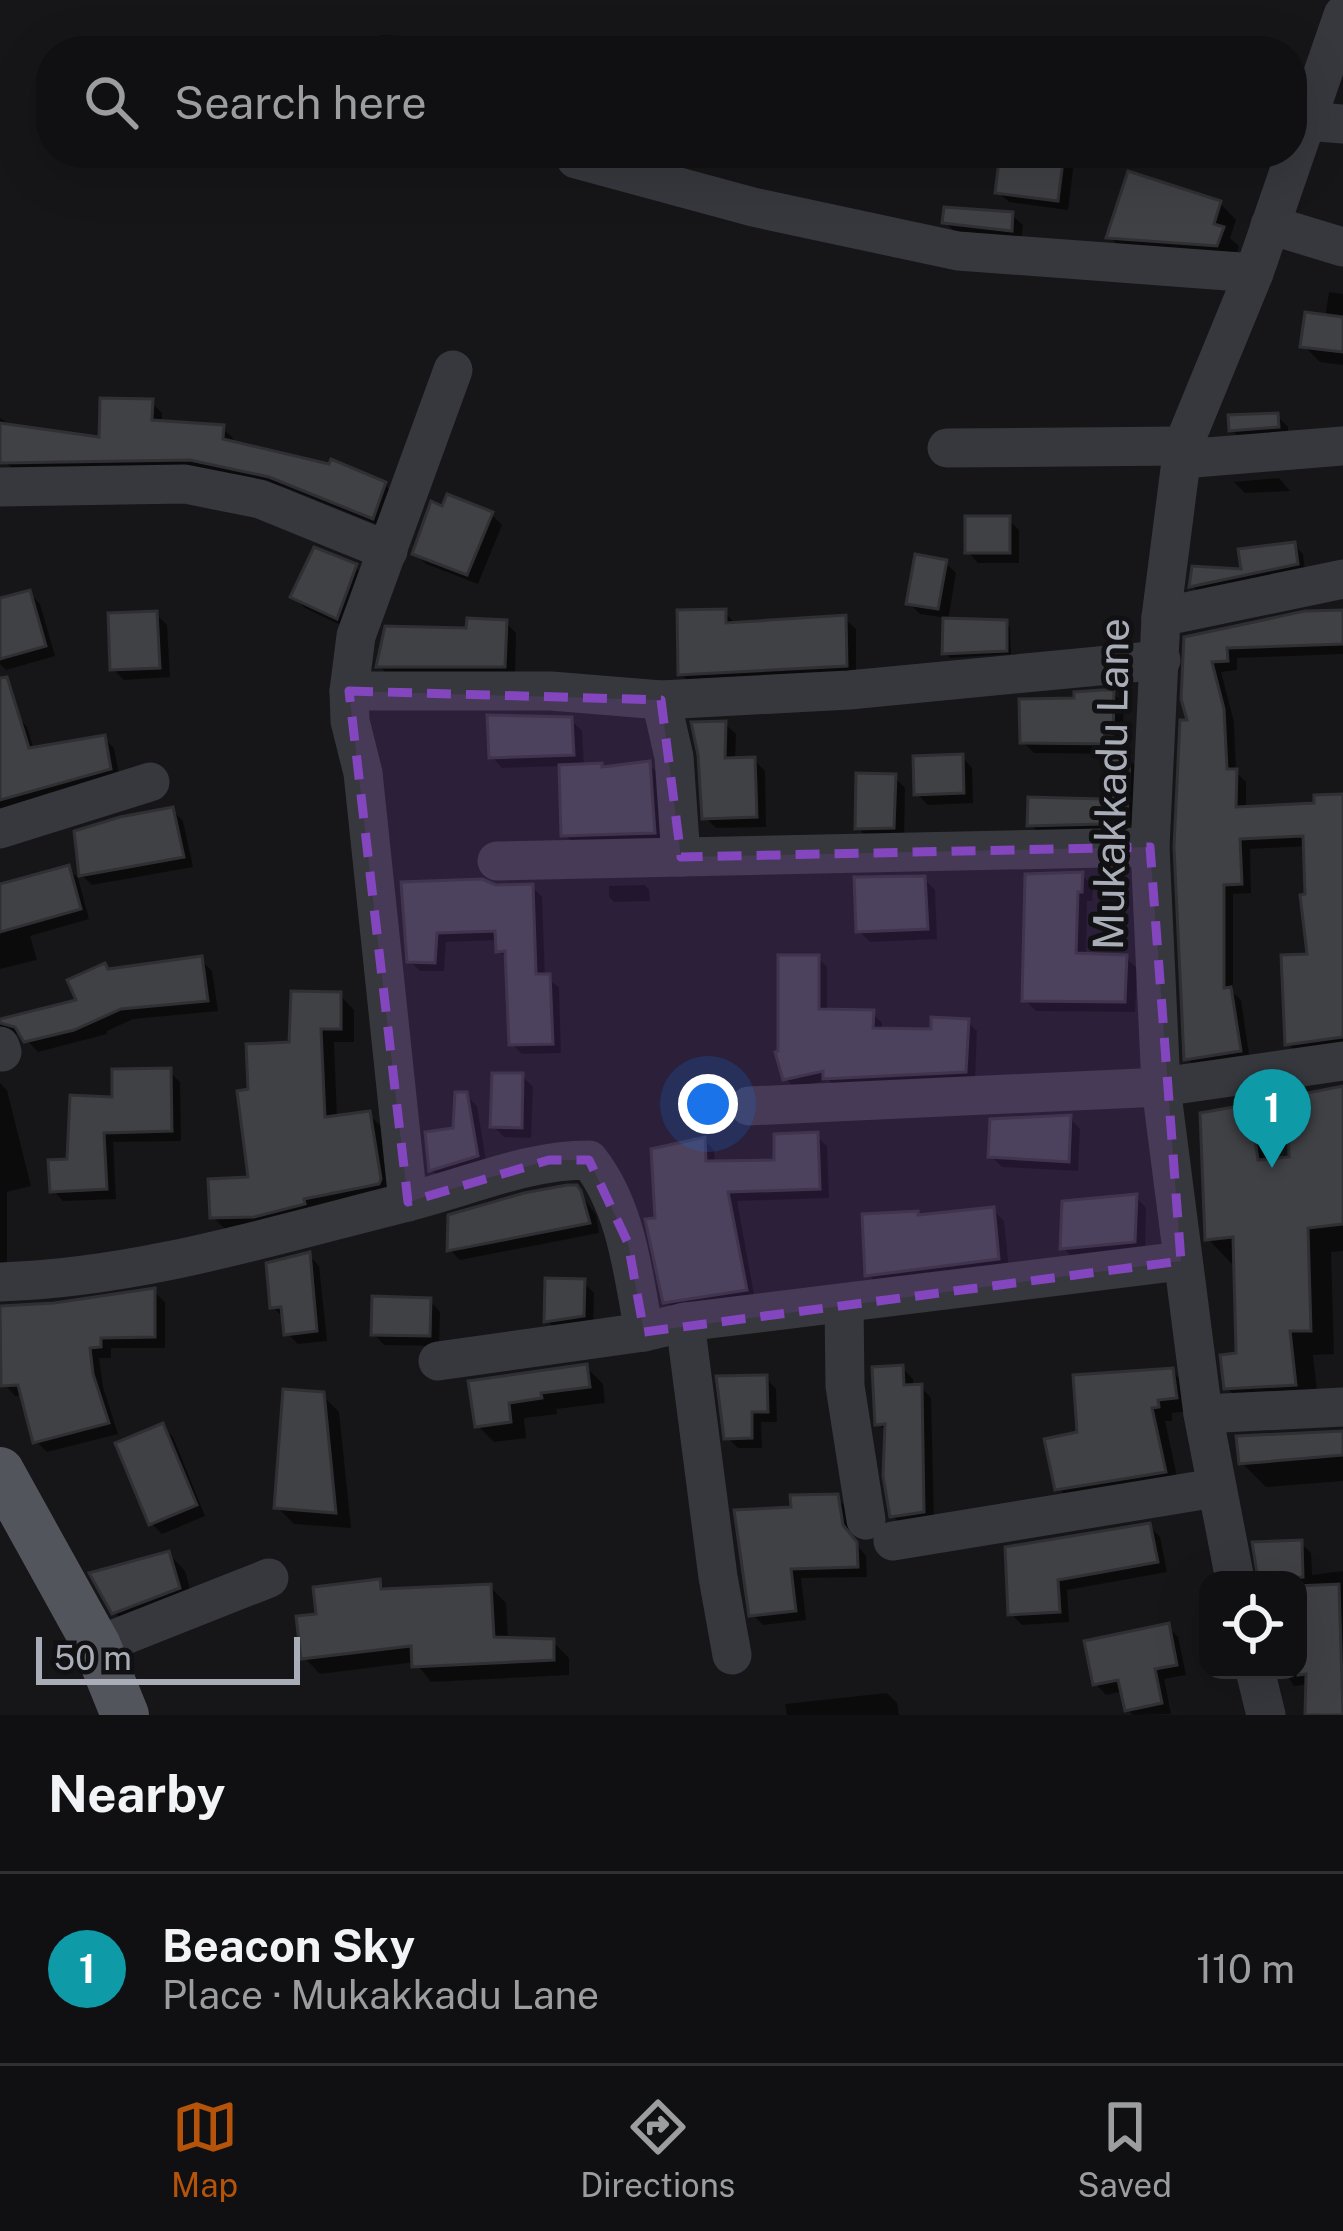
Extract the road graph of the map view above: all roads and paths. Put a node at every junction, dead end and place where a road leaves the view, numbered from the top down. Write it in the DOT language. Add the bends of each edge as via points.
graph roads {
  1 [pos="1343,15"];
  2 [pos="1325,122"];
  3 [pos="1307,156"];
  4 [pos="609,168"];
  5 [pos="1300,168"];
  6 [pos="1270,225"];
  7 [pos="1343,247"];
  8 [pos="1254,273"];
  9 [pos="453,370"];
  10 [pos="1343,446"];
  11 [pos="946,448"];
  12 [pos="1182,453"];
  13 [pos="0,487"];
  14 [pos="388,551"];
  15 [pos="1343,579"];
  16 [pos="1161,616"];
  17 [pos="1161,660"];
  18 [pos="349,691"];
  19 [pos="661,700"];
  20 [pos="150,782"];
  21 [pos="0,829"];
  22 [pos="1150,847"];
  23 [pos="681,857"];
  24 [pos="497,861"];
  25 [pos="1343,1061"];
  26 [pos="1161,1087"];
  27 [pos="749,1106"];
  28 [pos="408,1202"];
  29 [pos="1181,1262"];
  30 [pos="0,1282"];
  31 [pos="844,1303"];
  32 [pos="685,1322"];
  33 [pos="644,1332"];
  34 [pos="438,1361"];
  35 [pos="1343,1407"];
  36 [pos="1203,1414"];
  37 [pos="0,1471"];
  38 [pos="1215,1488"];
  39 [pos="1233,1571"];
  40 [pos="269,1578"];
  41 [pos="97,1646"];
  42 [pos="732,1655"];
  43 [pos="1257,1679"];
  44 [pos="117,1713"];
  45 [pos="1266,1715"];
  1 -- 2 [label="street, Mukakkadu Lane"];
  2 -- 3 [label="street, Mukakkadu Lane"];
  4 -- 8 [label="street" via="958,251"];
  5 -- 6 [label="street, Mukakkadu Lane"];
  6 -- 7 [label="street"];
  6 -- 8 [label="street, Mukakkadu Lane"];
  8 -- 12 [label="street, Mukakkadu Lane"];
  9 -- 14 [label="street"];
  10 -- 12 [label="street"];
  11 -- 12 [label="street"];
  12 -- 16 [label="street, Mukakkadu Lane"];
  13 -- 14 [label="street" via="185,484 260,499"];
  14 -- 18 [label="street" via="356,636"];
  15 -- 16 [label="street"];
  16 -- 17 [label="street, Mukakkadu Lane"];
  17 -- 19 [label="street"];
  17 -- 22 [label="street, Mukakkadu Lane"];
  18 -- 19 [label="street"];
  18 -- 28 [label="street"];
  19 -- 23 [label="street"];
  20 -- 21 [label="street"];
  22 -- 23 [label="street"];
  22 -- 26 [label="street, Mukakkadu Lane"];
  23 -- 24 [label="street"];
  25 -- 26 [label="street"];
  26 -- 27 [label="street"];
  26 -- 29 [label="street, Mukakkadu Lane"];
  28 -- 30 [label="street" via="166,1260"];
  28 -- 33 [label="street" via="549,1160 589,1160 628,1244"];
  29 -- 31 [label="street"];
  29 -- 36 [label="street, Mukakkadu Lane"];
  31 -- 32 [label="street"];
  31 -- 38 [label="street" via="845,1386 880,1531"];
  32 -- 33 [label="street"];
  32 -- 42 [label="street"];
  33 -- 34 [label="street"];
  35 -- 36 [label="street"];
  36 -- 38 [label="street, Mukakkadu Lane"];
  37 -- 41 [label="main road"];
  38 -- 39 [label="street, Mukakkadu Lane"];
  40 -- 41 [label="street"];
  41 -- 44 [label="main road"];
  43 -- 45 [label="street"];
}
